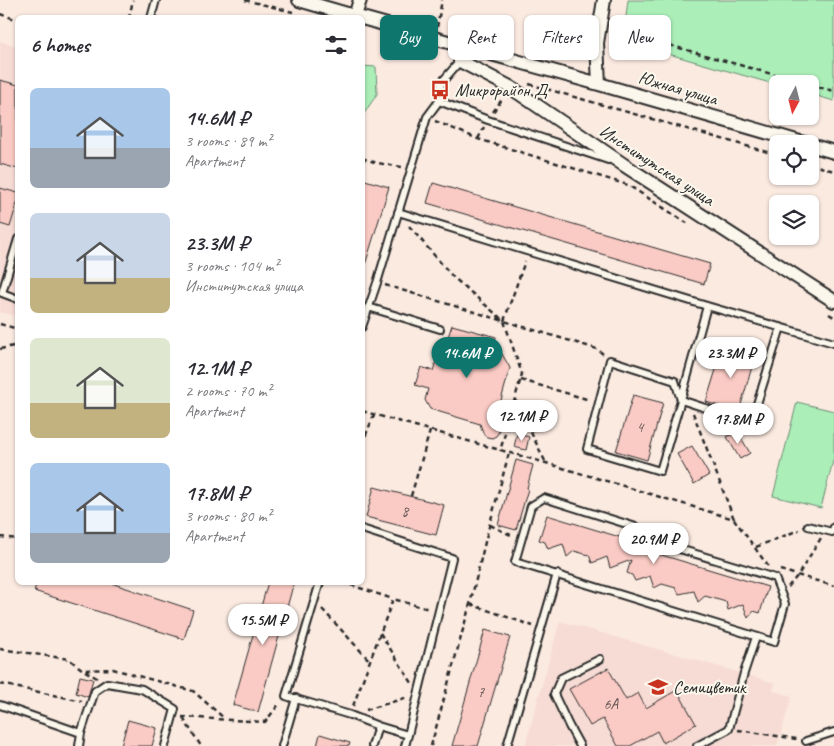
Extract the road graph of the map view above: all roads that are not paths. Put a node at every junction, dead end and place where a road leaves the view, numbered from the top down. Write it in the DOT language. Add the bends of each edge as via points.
graph roads {
  1 [pos="156,0"];
  2 [pos="299,0"];
  3 [pos="360,0"];
  4 [pos="604,0"];
  5 [pos="152,15"];
  6 [pos="352,15"];
  7 [pos="359,15"];
  8 [pos="365,19"];
  9 [pos="448,42"];
  10 [pos="511,60"];
  11 [pos="460,61"];
  12 [pos="598,84"];
  13 [pos="439,101"];
  14 [pos="777,135"];
  15 [pos="819,147"];
  16 [pos="834,152"];
  17 [pos="624,165"];
  18 [pos="398,212"];
  19 [pos="15,249"];
  20 [pos="15,298"];
  21 [pos="834,301"];
  22 [pos="707,306"];
  23 [pos="368,307"];
  24 [pos="365,318"];
  25 [pos="781,328"];
  26 [pos="440,329"];
  27 [pos="834,343"];
  28 [pos="681,400"];
  29 [pos="808,526"];
  30 [pos="834,527"];
  31 [pos="365,530"];
  32 [pos="557,574"];
  33 [pos="319,585"];
  34 [pos="756,636"];
  35 [pos="600,659"];
  36 [pos="296,698"];
  37 [pos="0,705"];
  38 [pos="378,726"];
  39 [pos="834,732"];
  40 [pos="81,733"];
  41 [pos="408,735"];
  42 [pos="806,741"];
  43 [pos="79,746"];
  44 [pos="165,746"];
  45 [pos="282,746"];
  46 [pos="372,746"];
  47 [pos="405,746"];
  48 [pos="507,746"];
  49 [pos="580,746"];
  50 [pos="697,746"];
  1 -- 5 [label="lane"];
  2 -- 6 [label="street"];
  3 -- 7 [label="street"];
  4 -- 12 [label="street" via="597,43"];
  8 -- 9 [label="street"];
  10 -- 12 [label="street, Южная улица"];
  11 -- 13 [label="lane" via="441,83"];
  11 -- 17 [label="street, Институтская улица" via="510,87"];
  12 -- 14 [label="street, Южная улица"];
  13 -- 17 [label="lane"];
  13 -- 18 [label="lane" via="427,117"];
  15 -- 16 [label="street, Южная улица"];
  17 -- 21 [label="street, Институтская улица"];
  18 -- 22 [label="lane"];
  18 -- 23 [label="lane"];
  19 -- 20 [label="lane" via="2,293"];
  22 -- 25 [label="lane"];
  22 -- 28 [label="lane"];
  23 -- 24 [label="lane"];
  23 -- 26 [label="lane"];
  25 -- 27 [label="lane"];
  25 -- 28 [label="lane" via="751,423"];
  28 -- 28 [label="lane" via="675,381 610,360 586,449 660,472"];
  29 -- 30 [label="lane" via="832,532"];
  31 -- 41 [label="lane" via="452,558"];
  32 -- 34 [label="lane"];
  32 -- 34 [label="lane" via="515,562 531,506 544,498 636,527 650,540 775,578 785,604 774,642"];
  32 -- 48 [label="lane"];
  33 -- 36 [label="lane" via="286,696"];
  34 -- 50 [label="lane" via="730,729"];
  35 -- 49 [label="lane" via="561,678 554,694"];
  36 -- 38 [label="lane"];
  36 -- 45 [label="lane"];
  37 -- 40 [label="lane"];
  38 -- 41 [label="lane"];
  38 -- 46 [label="lane"];
  39 -- 42 [label="lane"];
  40 -- 43 [label="lane"];
  40 -- 44 [label="lane" via="95,691 107,683 142,689 175,709"];
  41 -- 47 [label="lane"];
}
